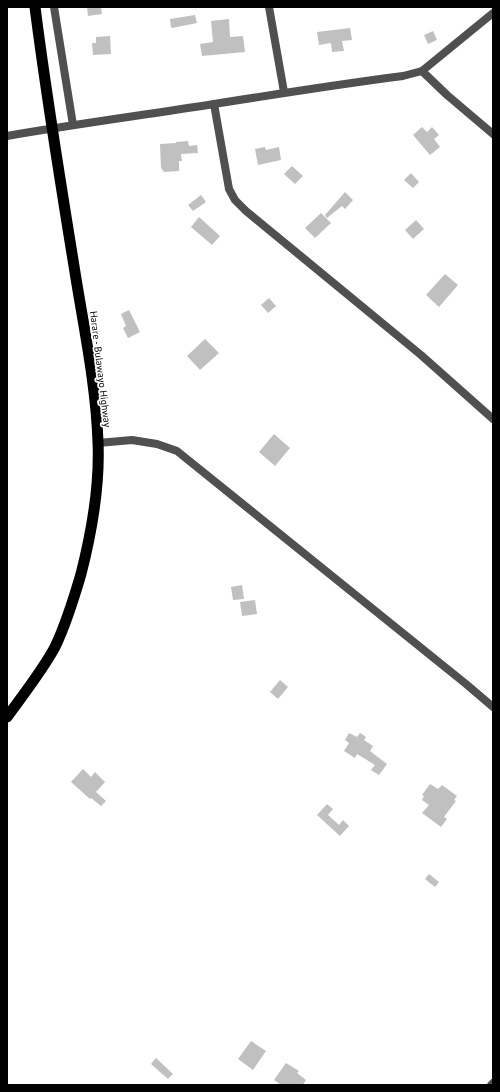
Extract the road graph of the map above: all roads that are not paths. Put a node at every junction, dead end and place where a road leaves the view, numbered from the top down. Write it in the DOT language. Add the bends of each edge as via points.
graph roads {
  1 [pos="35,7"];
  2 [pos="54,7"];
  3 [pos="269,7"];
  4 [pos="493,13"];
  5 [pos="422,71"];
  6 [pos="284,92"];
  7 [pos="214,104"];
  8 [pos="73,124"];
  9 [pos="52,128"];
  10 [pos="493,134"];
  11 [pos="7,136"];
  12 [pos="493,419"];
  13 [pos="98,443"];
  14 [pos="493,707"];
  15 [pos="7,717"];
  16 [pos="493,1082"];
  17 [pos="491,1085"];
  1 -- 9 [label="highway, Harare - Bulawayo Highway"];
  2 -- 8 [label="street"];
  3 -- 6 [label="street"];
  4 -- 5 [label="street"];
  5 -- 6 [label="street" via="404,76"];
  5 -- 10 [label="street"];
  6 -- 7 [label="street"];
  7 -- 8 [label="street"];
  7 -- 12 [label="street" via="229,189 235,200 421,355"];
  8 -- 9 [label="street"];
  9 -- 11 [label="street"];
  9 -- 13 [label="highway, Harare - Bulawayo Highway" via="88,348"];
  13 -- 14 [label="street" via="132,440 178,451"];
  13 -- 15 [label="highway, Harare - Bulawayo Highway" via="95,510 73,602 55,646"];
  16 -- 17 [label="street"];
}
